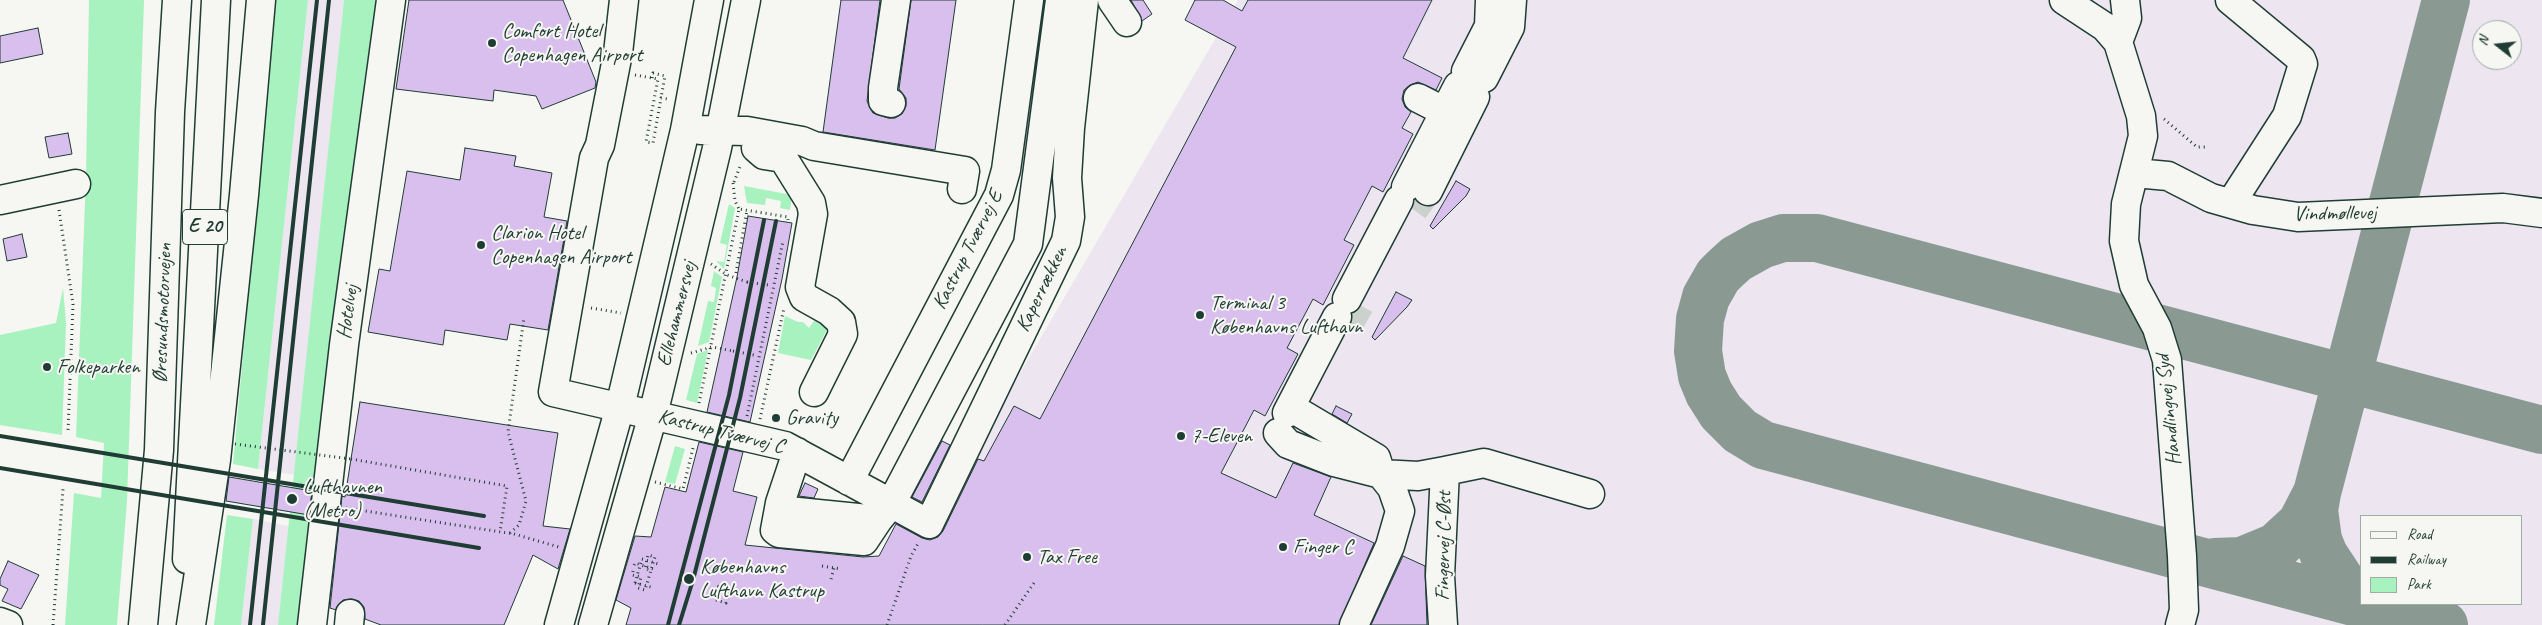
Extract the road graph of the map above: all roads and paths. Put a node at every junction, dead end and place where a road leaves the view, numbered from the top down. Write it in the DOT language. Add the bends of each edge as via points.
graph roads {
  1 [pos="164,0"];
  2 [pos="177,0"];
  3 [pos="216,0"];
  4 [pos="261,0"];
  5 [pos="391,0"];
  6 [pos="624,0"];
  7 [pos="709,0"];
  8 [pos="746,0"];
  9 [pos="896,0"];
  10 [pos="1029,0"];
  11 [pos="1060,0"];
  12 [pos="1084,0"];
  13 [pos="1490,0"];
  14 [pos="1512,0"];
  15 [pos="2064,0"];
  16 [pos="2125,0"];
  17 [pos="2230,0"];
  18 [pos="2118,42"];
  19 [pos="614,71"];
  20 [pos="652,78"];
  21 [pos="1465,94"];
  22 [pos="661,98"];
  23 [pos="1418,98"];
  24 [pos="670,100"];
  25 [pos="891,103"];
  26 [pos="170,112"];
  27 [pos="683,137"];
  28 [pos="718,140"];
  29 [pos="814,146"];
  30 [pos="756,148"];
  31 [pos="2135,173"];
  32 [pos="733,183"];
  33 [pos="64,186"];
  34 [pos="962,189"];
  35 [pos="0,200"];
  36 [pos="2231,203"];
  37 [pos="739,209"];
  38 [pos="747,210"];
  39 [pos="2542,213"];
  40 [pos="786,226"];
  41 [pos="784,236"];
  42 [pos="710,264"];
  43 [pos="736,273"];
  44 [pos="726,275"];
  45 [pos="774,286"];
  46 [pos="785,304"];
  47 [pos="600,309"];
  48 [pos="615,312"];
  49 [pos="524,318"];
  50 [pos="712,347"];
  51 [pos="688,354"];
  52 [pos="760,356"];
  53 [pos="814,392"];
  54 [pos="620,407"];
  55 [pos="698,408"];
  56 [pos="653,415"];
  57 [pos="759,422"];
  58 [pos="767,424"];
  59 [pos="68,431"];
  60 [pos="235,444"];
  61 [pos="693,448"];
  62 [pos="797,452"];
  63 [pos="1445,471"];
  64 [pos="1381,474"];
  65 [pos="849,481"];
  66 [pos="654,482"];
  67 [pos="63,489"];
  68 [pos="1590,494"];
  69 [pos="343,508"];
  70 [pos="889,510"];
  71 [pos="929,524"];
  72 [pos="500,532"];
  73 [pos="510,533"];
  74 [pos="562,548"];
  75 [pos="658,564"];
  76 [pos="822,566"];
  77 [pos="834,568"];
  78 [pos="841,569"];
  79 [pos="648,570"];
  80 [pos="656,570"];
  81 [pos="831,578"];
  82 [pos="1036,580"];
  83 [pos="716,586"];
  84 [pos="651,587"];
  85 [pos="716,600"];
  86 [pos="0,622"];
  87 [pos="8,625"];
  88 [pos="53,625"];
  89 [pos="143,625"];
  90 [pos="184,625"];
  91 [pos="191,625"];
  92 [pos="312,625"];
  93 [pos="559,625"];
  94 [pos="593,625"];
  95 [pos="887,625"];
  96 [pos="1005,625"];
  97 [pos="1354,625"];
  98 [pos="1444,625"];
  99 [pos="2180,625"];
  1 -- 26 [label="main road"];
  2 -- 26 [label="main road, Øresundsmotorvejen / E 20"];
  3 -- 90 [label="main road, Øresundsmotorvejen / E 20"];
  4 -- 91 [label="main road" via="217,450"];
  5 -- 92 [label="main road, Hotelvej" via="344,345"];
  6 -- 19 [label="main road"];
  7 -- 27 [label="main road, Ellehammersvej"];
  8 -- 28 [label="main road, Ellehammersvej"];
  9 -- 25 [label="main road" via="883,101"];
  10 -- 65 [label="main road, Kastrup Tværvej E" via="1006,170 999,195"];
  11 -- 70 [label="main road, Kaperrækken" via="1028,244"];
  12 -- 71 [label="main road, Kaperrækken" via="1070,128 1067,178 1070,217 1066,240"];
  13 -- 21 [label="main road" via="1489,26"];
  14 -- 21 [label="main road" via="1510,27"];
  15 -- 18 [label="main road" via="2105,27"];
  16 -- 18 [label="main road" via="2127,18"];
  17 -- 36 [label="main road" via="2303,64 2287,116"];
  18 -- 31 [label="main road, Handlingvej Syd" via="2141,116 2143,136"];
  19 -- 20 [label="path"];
  19 -- 54 [label="main road, Kastrup Tværvej C" via="600,145 594,158 554,392"];
  20 -- 22 [label="path" via="653,73 665,76"];
  20 -- 22 [label="path" via="658,79 646,142 653,143"];
  21 -- 23 [label="main road"];
  21 -- 64 [label="main road, Fingervej C-Øst" via="1396,235 1349,311 1292,417 1288,444 1334,462"];
  22 -- 24 [label="path"];
  26 -- 89 [label="main road, Øresundsmotorvejen / E 20" via="158,450"];
  27 -- 28 [label="main road"];
  27 -- 54 [label="main road, Ellehammersvej"];
  28 -- 29 [label="main road" via="747,131"];
  28 -- 30 [label="main road"];
  28 -- 56 [label="main road, Ellehammersvej"];
  29 -- 30 [label="main road"];
  29 -- 34 [label="main road" via="965,171"];
  30 -- 53 [label="main road" via="764,155 783,158 811,203 800,287 804,297 841,322 843,334"];
  31 -- 36 [label="main road, Vindmøllevej" via="2168,176 2211,198"];
  31 -- 99 [label="main road, Handlingvej Syd" via="2126,204 2124,241 2134,285 2157,328 2167,360 2182,556 2184,610"];
  32 -- 37 [label="path"];
  33 -- 35 [label="main road"];
  33 -- 59 [label="path" via="62,222 73,304"];
  36 -- 39 [label="main road, Vindmøllevej" via="2298,217 2503,208"];
  37 -- 38 [label="path"];
  37 -- 44 [label="path"];
  38 -- 40 [label="path" via="788,217"];
  38 -- 43 [label="path"];
  41 -- 45 [label="path"];
  42 -- 44 [label="path"];
  44 -- 45 [label="path, bridge"];
  44 -- 50 [label="path"];
  45 -- 52 [label="path"];
  46 -- 57 [label="path"];
  47 -- 48 [label="path"];
  49 -- 73 [label="path" via="508,432 526,501 519,525"];
  50 -- 51 [label="path"];
  50 -- 52 [label="path, bridge"];
  50 -- 55 [label="path"];
  52 -- 57 [label="path" via="746,418"];
  54 -- 56 [label="main road, Kastrup Tværvej C"];
  54 -- 93 [label="main road, Ellehammersvej"];
  56 -- 62 [label="main road, Kastrup Tværvej C" via="785,446"];
  56 -- 94 [label="main road, Ellehammersvej"];
  57 -- 58 [label="path"];
  60 -- 72 [label="path, bridge" via="351,459 506,486"];
  61 -- 66 [label="path" via="682,489"];
  62 -- 65 [label="main road, Kastrup Tværvej C"];
  62 -- 70 [label="main road" via="780,503 788,511"];
  63 -- 64 [label="main road, Fingervej C-Øst" via="1418,476"];
  63 -- 68 [label="main road" via="1484,463"];
  63 -- 98 [label="main road, Fingervej C-Øst" via="1440,576"];
  64 -- 97 [label="main road" via="1392,488 1400,511 1390,546"];
  65 -- 70 [label="main road, Kastrup Tværvej C"];
  67 -- 88 [label="path"];
  69 -- 72 [label="path"];
  70 -- 71 [label="main road"];
  71 -- 95 [label="path" via="911,556"];
  72 -- 73 [label="path"];
  73 -- 74 [label="path"];
  75 -- 84 [label="path, bridge" via="642,559 635,583"];
  76 -- 77 [label="path"];
  77 -- 78 [label="path"];
  77 -- 81 [label="path"];
  79 -- 80 [label="path" via="645,568 647,562 648,555 655,557 652,565 650,573 646,590 638,588 642,577 632,575 635,563 640,565 645,566 651,568"];
  82 -- 96 [label="path"];
  83 -- 85 [label="path" via="729,590 726,603"];
  86 -- 87 [label="main road"];
}
